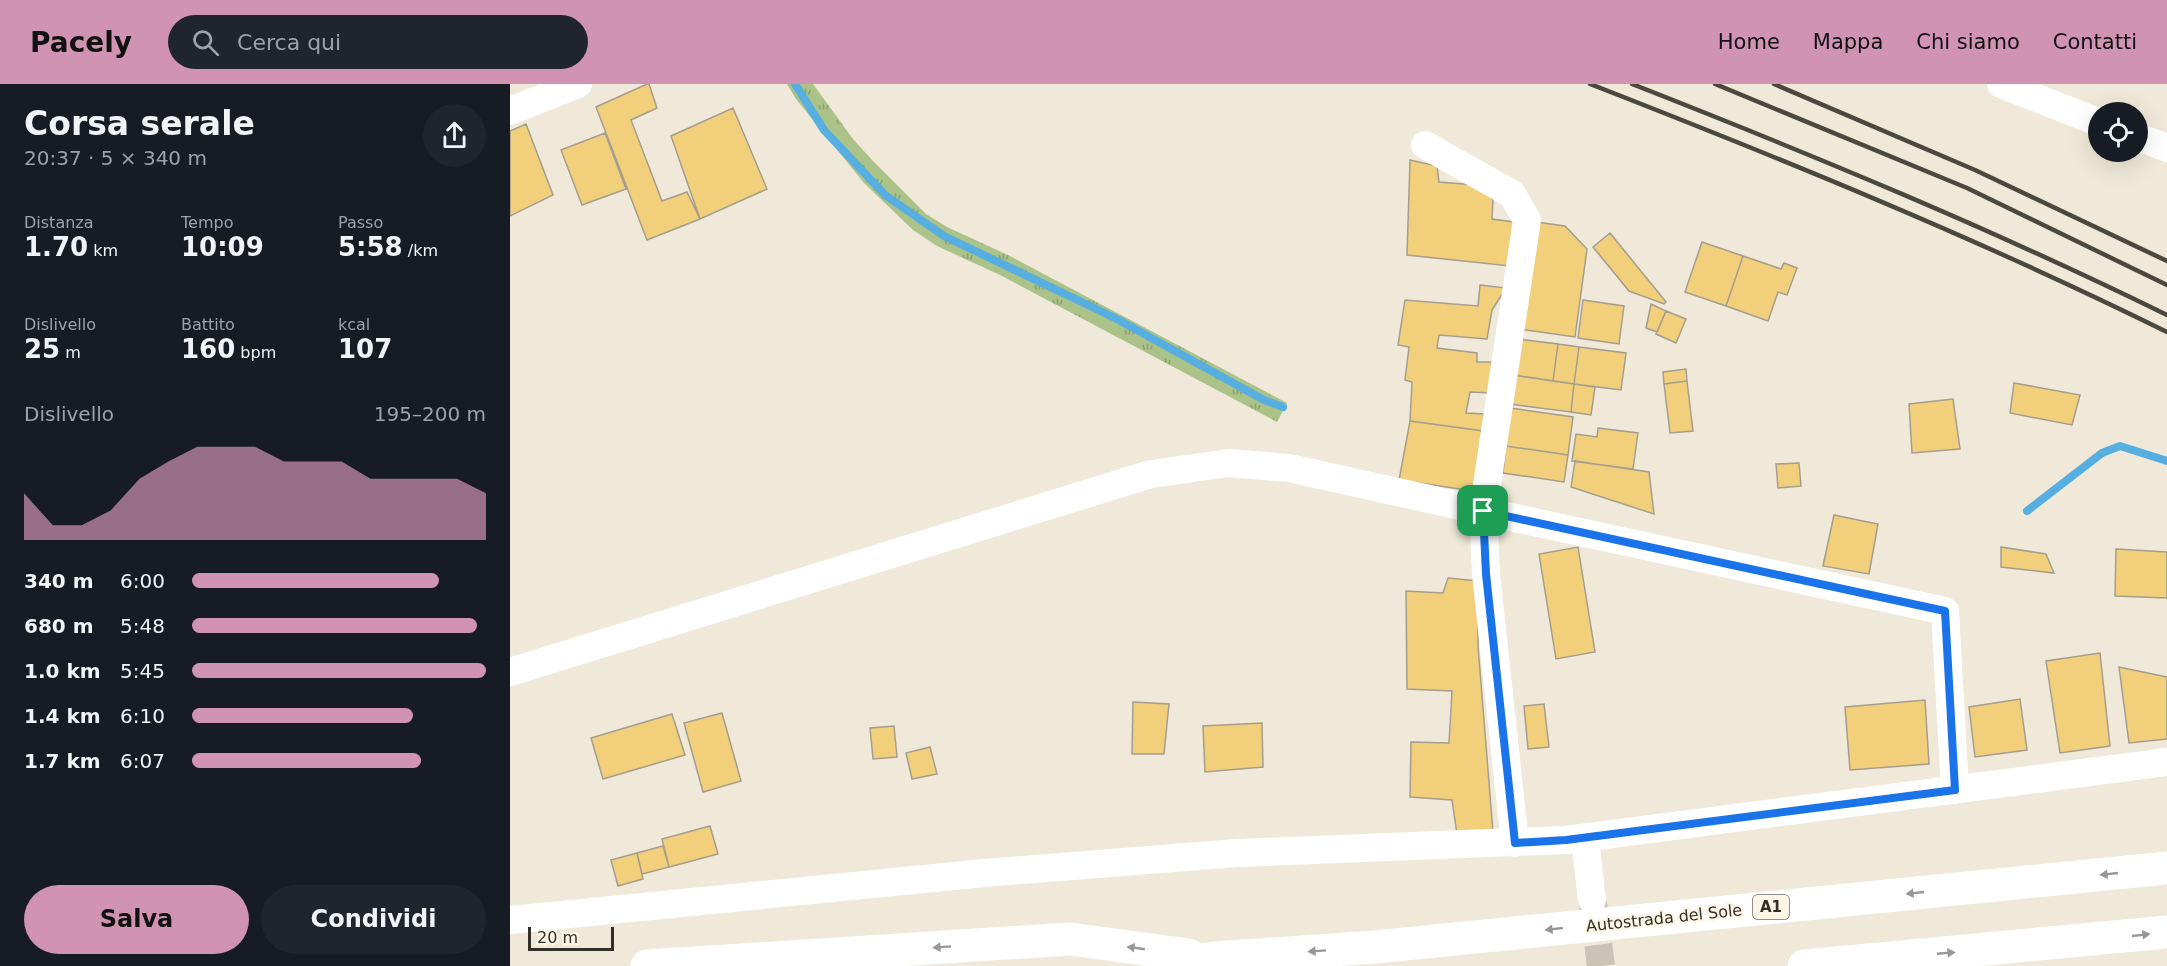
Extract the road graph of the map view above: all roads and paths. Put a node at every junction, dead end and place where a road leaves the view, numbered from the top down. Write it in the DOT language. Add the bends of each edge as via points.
graph roads {
  1 [pos="578,84"];
  2 [pos="2001,84"];
  3 [pos="510,111"];
  4 [pos="2088,118"];
  5 [pos="2148,141"];
  6 [pos="1425,145"];
  7 [pos="2167,148"];
  8 [pos="1483,511"];
  9 [pos="510,672"];
  10 [pos="2167,762"];
  11 [pos="1955,790"];
  12 [pos="1585,838"];
  13 [pos="1515,843"];
  14 [pos="2167,868"];
  15 [pos="1592,900"];
  16 [pos="510,920"];
  17 [pos="2167,932"];
  18 [pos="1215,958"];
  19 [pos="647,966"];
  20 [pos="1161,966"];
  21 [pos="1804,966"];
  1 -- 3 [label="street"];
  2 -- 4 [label="street"];
  5 -- 7 [label="street"];
  6 -- 8 [label="street" via="1512,194 1527,219"];
  8 -- 9 [label="street" via="1288,468 1228,463 1151,474"];
  8 -- 11 [label="street" via="1945,611"];
  8 -- 13 [label="street" via="1486,574"];
  10 -- 11 [label="street"];
  11 -- 12 [label="street"];
  12 -- 13 [label="street"];
  12 -- 15 [label="street"];
  13 -- 16 [label="street" via="1237,853 984,873"];
  14 -- 18 [label="highway, Autostrada del Sole / A1, one-way" via="1375,947"];
  21 -- 17 [label="highway, one-way"];
  18 -- 19 [label="highway, one-way" via="1070,939"];
  18 -- 20 [label="highway, Autostrada del Sole / A1"];
}
